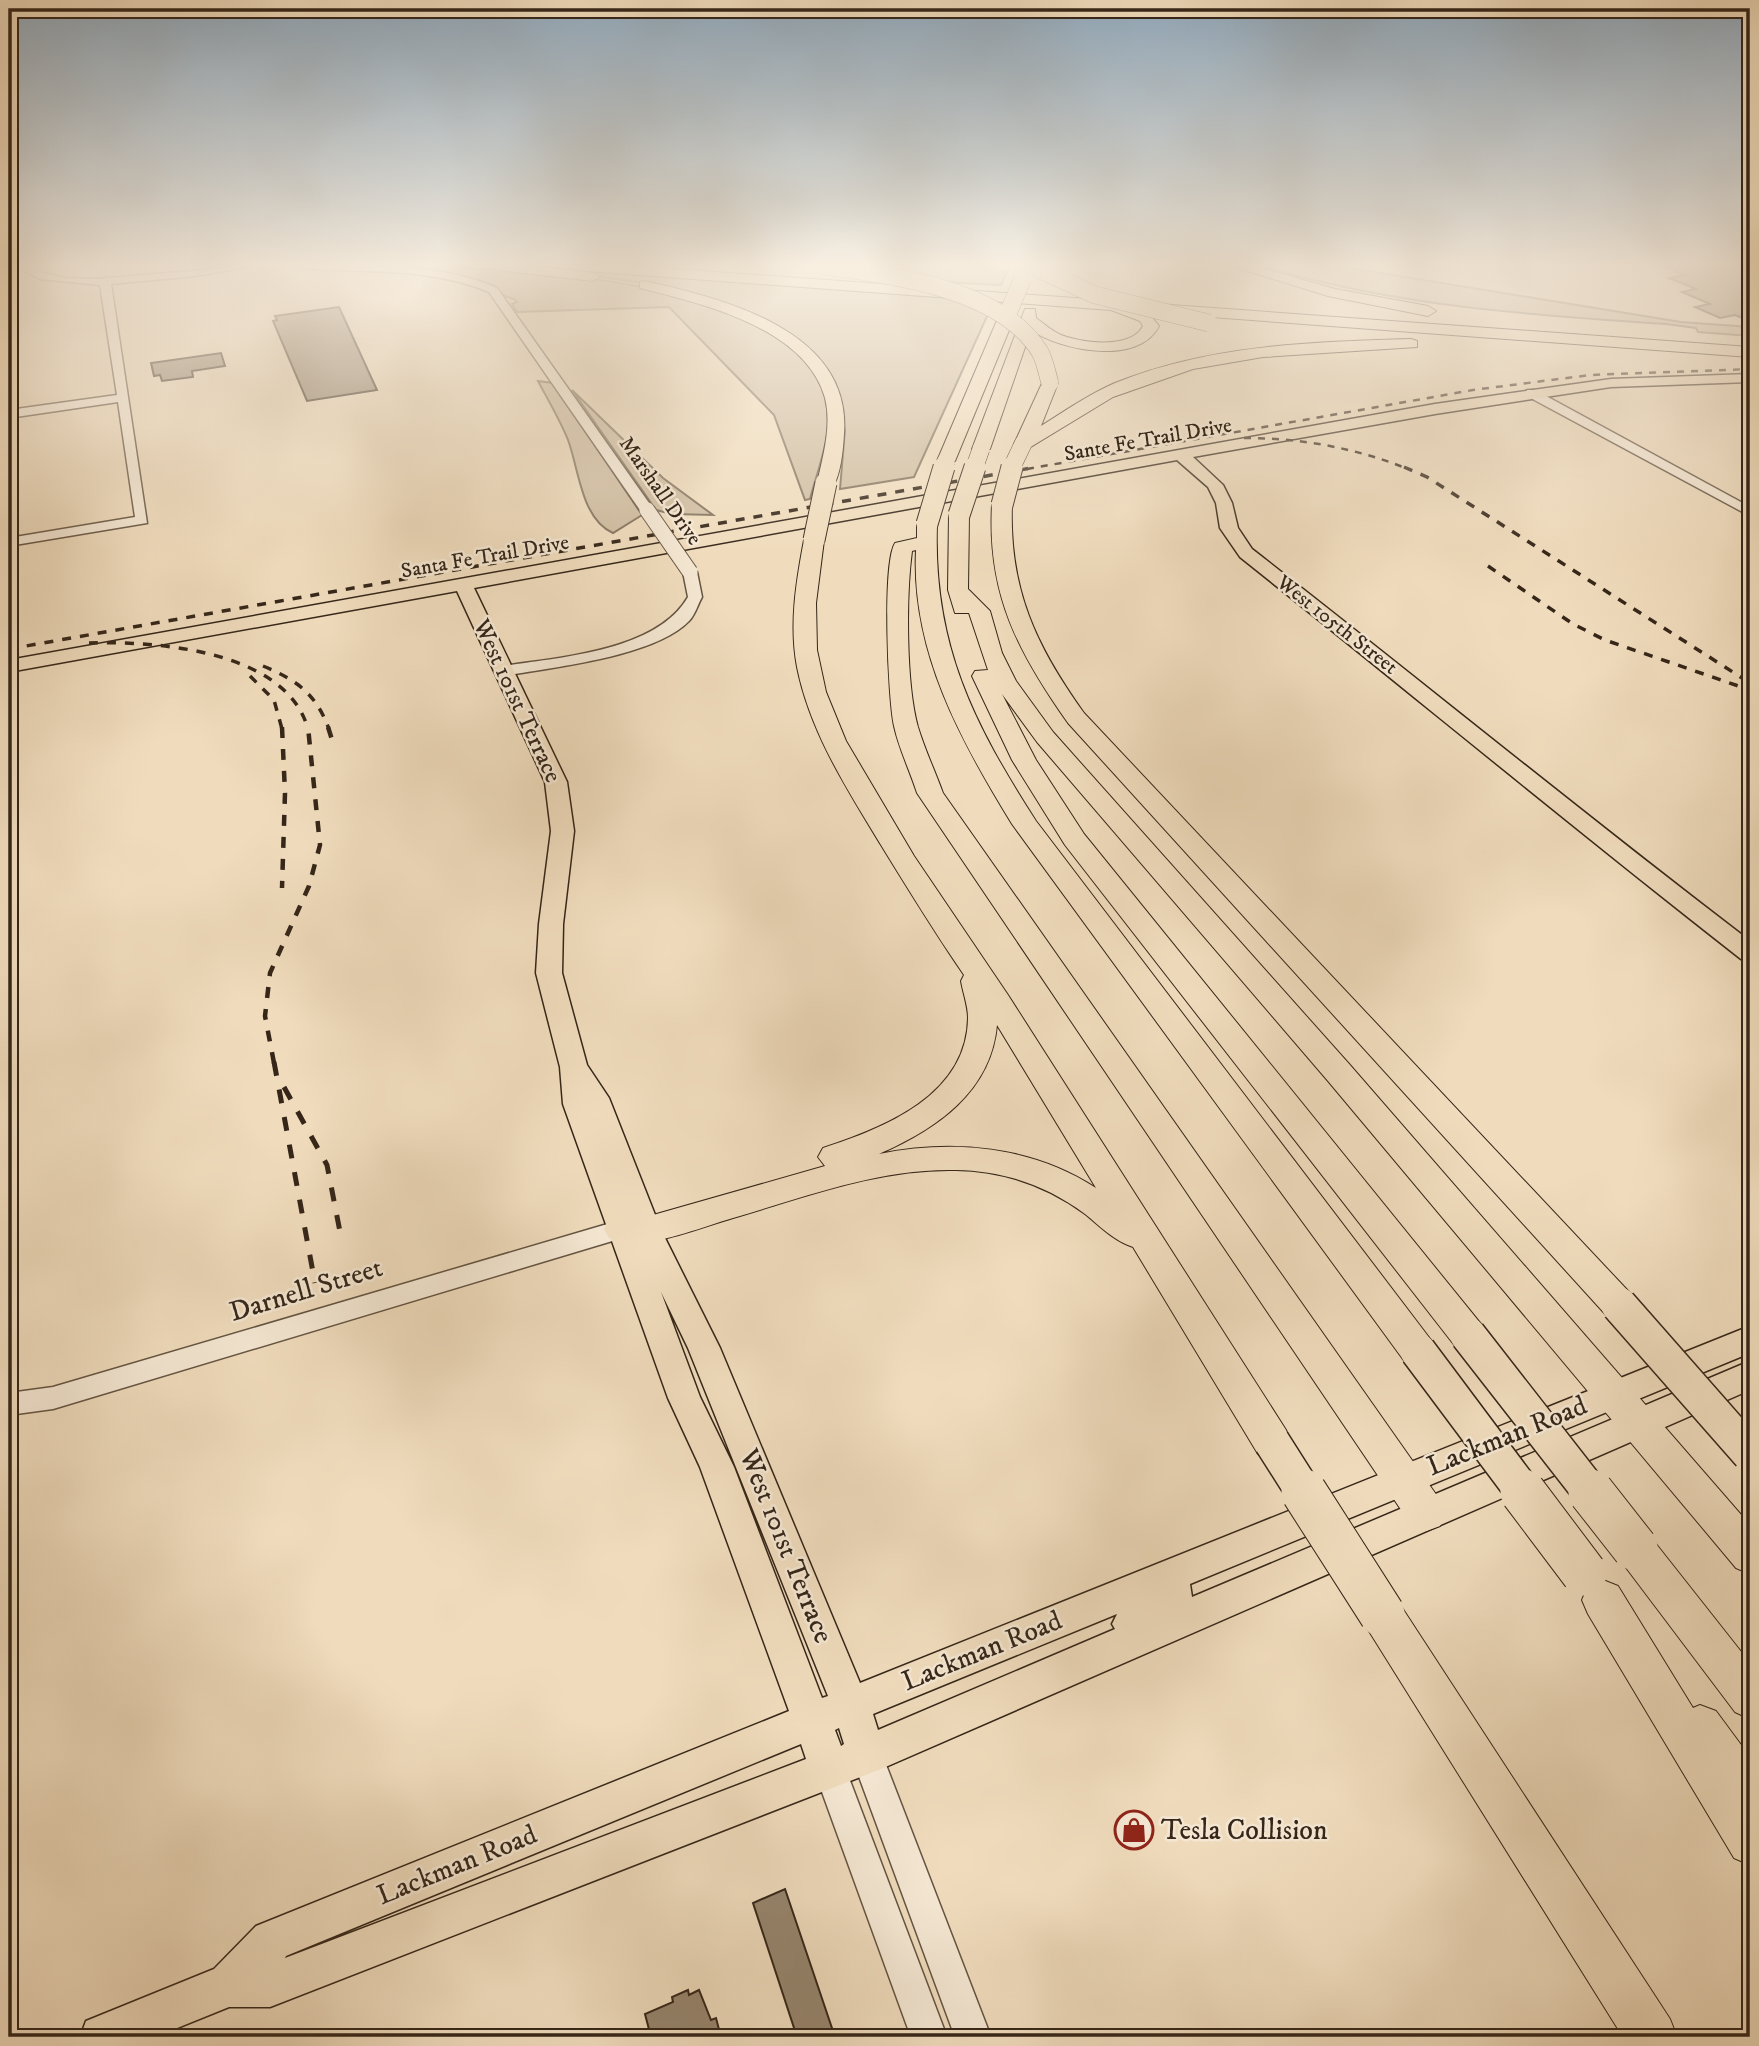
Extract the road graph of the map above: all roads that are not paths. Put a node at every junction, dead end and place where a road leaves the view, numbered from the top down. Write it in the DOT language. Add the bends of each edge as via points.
graph roads {
  1 [pos="118,361"];
  2 [pos="544,361"];
  3 [pos="811,361"];
  4 [pos="988,361"];
  5 [pos="1013,361"];
  6 [pos="1046,361"];
  7 [pos="1208,361"];
  8 [pos="1750,379"];
  9 [pos="1531,393"];
  10 [pos="124,398"];
  11 [pos="9,414"];
  12 [pos="1023,444"];
  13 [pos="1181,455"];
  14 [pos="969,493"];
  15 [pos="1750,512"];
  16 [pos="926,533"];
  17 [pos="9,542"];
  18 [pos="464,585"];
  19 [pos="958,590"];
  20 [pos="9,666"];
  21 [pos="504,671"];
  22 [pos="1523,773"];
  23 [pos="1750,935"];
  24 [pos="1750,953"];
  25 [pos="967,961"];
  26 [pos="574,1066"];
  27 [pos="635,1224"];
  28 [pos="1150,1247"];
  29 [pos="1750,1339"];
  30 [pos="1750,1375"];
  31 [pos="1613,1394"];
  32 [pos="9,1404"];
  33 [pos="1638,1423"];
  34 [pos="1750,1454"];
  35 [pos="1402,1479"];
  36 [pos="1426,1513"];
  37 [pos="1750,1555"];
  38 [pos="1168,1575"];
  39 [pos="1594,1586"];
  40 [pos="1067,1671"];
  41 [pos="1750,1697"];
  42 [pos="850,1704"];
  43 [pos="812,1720"];
  44 [pos="867,1755"];
  45 [pos="830,1770"];
  46 [pos="1750,1794"];
  47 [pos="1750,1842"];
  48 [pos="229,1985"];
  49 [pos="103,2037"];
  50 [pos="929,2037"];
  51 [pos="973,2037"];
  52 [pos="1653,2037"];
  1 -- 10 [label="street"];
  2 -- 21 [label="street, Marshall Drive, bridge" via="690,572 697,590 695,603 678,623 658,635 621,648"];
  3 -- 25 [label="highway, bridge" via="833,397 835,438 804,589 808,666 821,711 857,785"];
  4 -- 16 [label="highway, bridge" via="934,493"];
  5 -- 19 [label="highway, bridge" via="959,515"];
  6 -- 12 [label="highway, bridge" via="1050,383"];
  7 -- 12 [label="highway" via="1138,380 1102,396"];
  8 -- 9 [label="main road, Sante Fe Trail Drive" via="1631,382"];
  9 -- 13 [label="main road, Sante Fe Trail Drive"];
  9 -- 15 [label="street"];
  10 -- 11 [label="street"];
  10 -- 17 [label="street" via="142,520"];
  12 -- 34 [label="highway, bridge" via="1007,478 999,550 1011,608 1035,658 1076,719 1619,1305"];
  13 -- 14 [label="main road, Sante Fe Trail Drive"];
  13 -- 22 [label="main road, West 105th Street" via="1215,485 1229,528 1246,553"];
  14 -- 18 [label="main road, Santa Fe Trail Drive"];
  16 -- 35 [label="highway" via="902,547 901,701 930,793"];
  16 -- 39 [label="highway, bridge" via="926,596 947,683 996,780"];
  18 -- 20 [label="main road, Santa Fe Trail Drive"];
  18 -- 21 [label="main road, West 101st Terrace"];
  19 -- 31 [label="highway" via="979,611 996,663 1036,726"];
  19 -- 41 [label="highway, bridge" via="980,666 1007,731 1074,839"];
  21 -- 26 [label="main road, West 101st Terrace" via="562,803 564,850 551,918 549,976"];
  22 -- 23 [label="main road, West 105th Street"];
  22 -- 24 [label="main road, West 105th Street"];
  25 -- 27 [label="highway" via="980,994 984,1028 980,1046 960,1085 929,1115 863,1149"];
  25 -- 28 [label="highway" via="998,1002"];
  26 -- 27 [label="main road, West 101st Terrace" via="578,1104"];
  27 -- 28 [label="highway" via="898,1161 953,1157 1012,1165 1054,1179 1088,1198"];
  27 -- 32 [label="street, Darnell Street" via="53,1398"];
  27 -- 42 [label="main road, West 101st Terrace" via="704,1348"];
  27 -- 43 [label="main road, West 101st Terrace" via="684,1398 717,1467"];
  28 -- 52 [label="highway, bridge"];
  29 -- 31 [label="main road, Lackman Road"];
  30 -- 33 [label="main road, Lackman Road"];
  31 -- 33 [label="highway"];
  31 -- 35 [label="main road, Lackman Road"];
  33 -- 36 [label="main road, Lackman Road"];
  33 -- 37 [label="highway"];
  35 -- 36 [label="highway"];
  35 -- 38 [label="main road, Lackman Road"];
  36 -- 40 [label="main road, Lackman Road"];
  38 -- 40 [label="main road" via="1175,1593 1167,1608 1090,1642"];
  38 -- 42 [label="main road, Lackman Road"];
  39 -- 46 [label="highway"];
  39 -- 47 [label="highway"];
  40 -- 44 [label="main road, Lackman Road"];
  42 -- 43 [label="main road, Lackman Road"];
  42 -- 44 [label="main road, West 101st Terrace"];
  43 -- 45 [label="main road, West 101st Terrace"];
  43 -- 48 [label="main road, Lackman Road" via="271,1941"];
  44 -- 45 [label="main road, Lackman Road"];
  44 -- 51 [label="street, West 101st Terrace"];
  45 -- 48 [label="main road, Lackman Road" via="270,1985"];
  45 -- 50 [label="street, West 101st Terrace"];
  48 -- 49 [label="main road, Lackman Road"];
}
